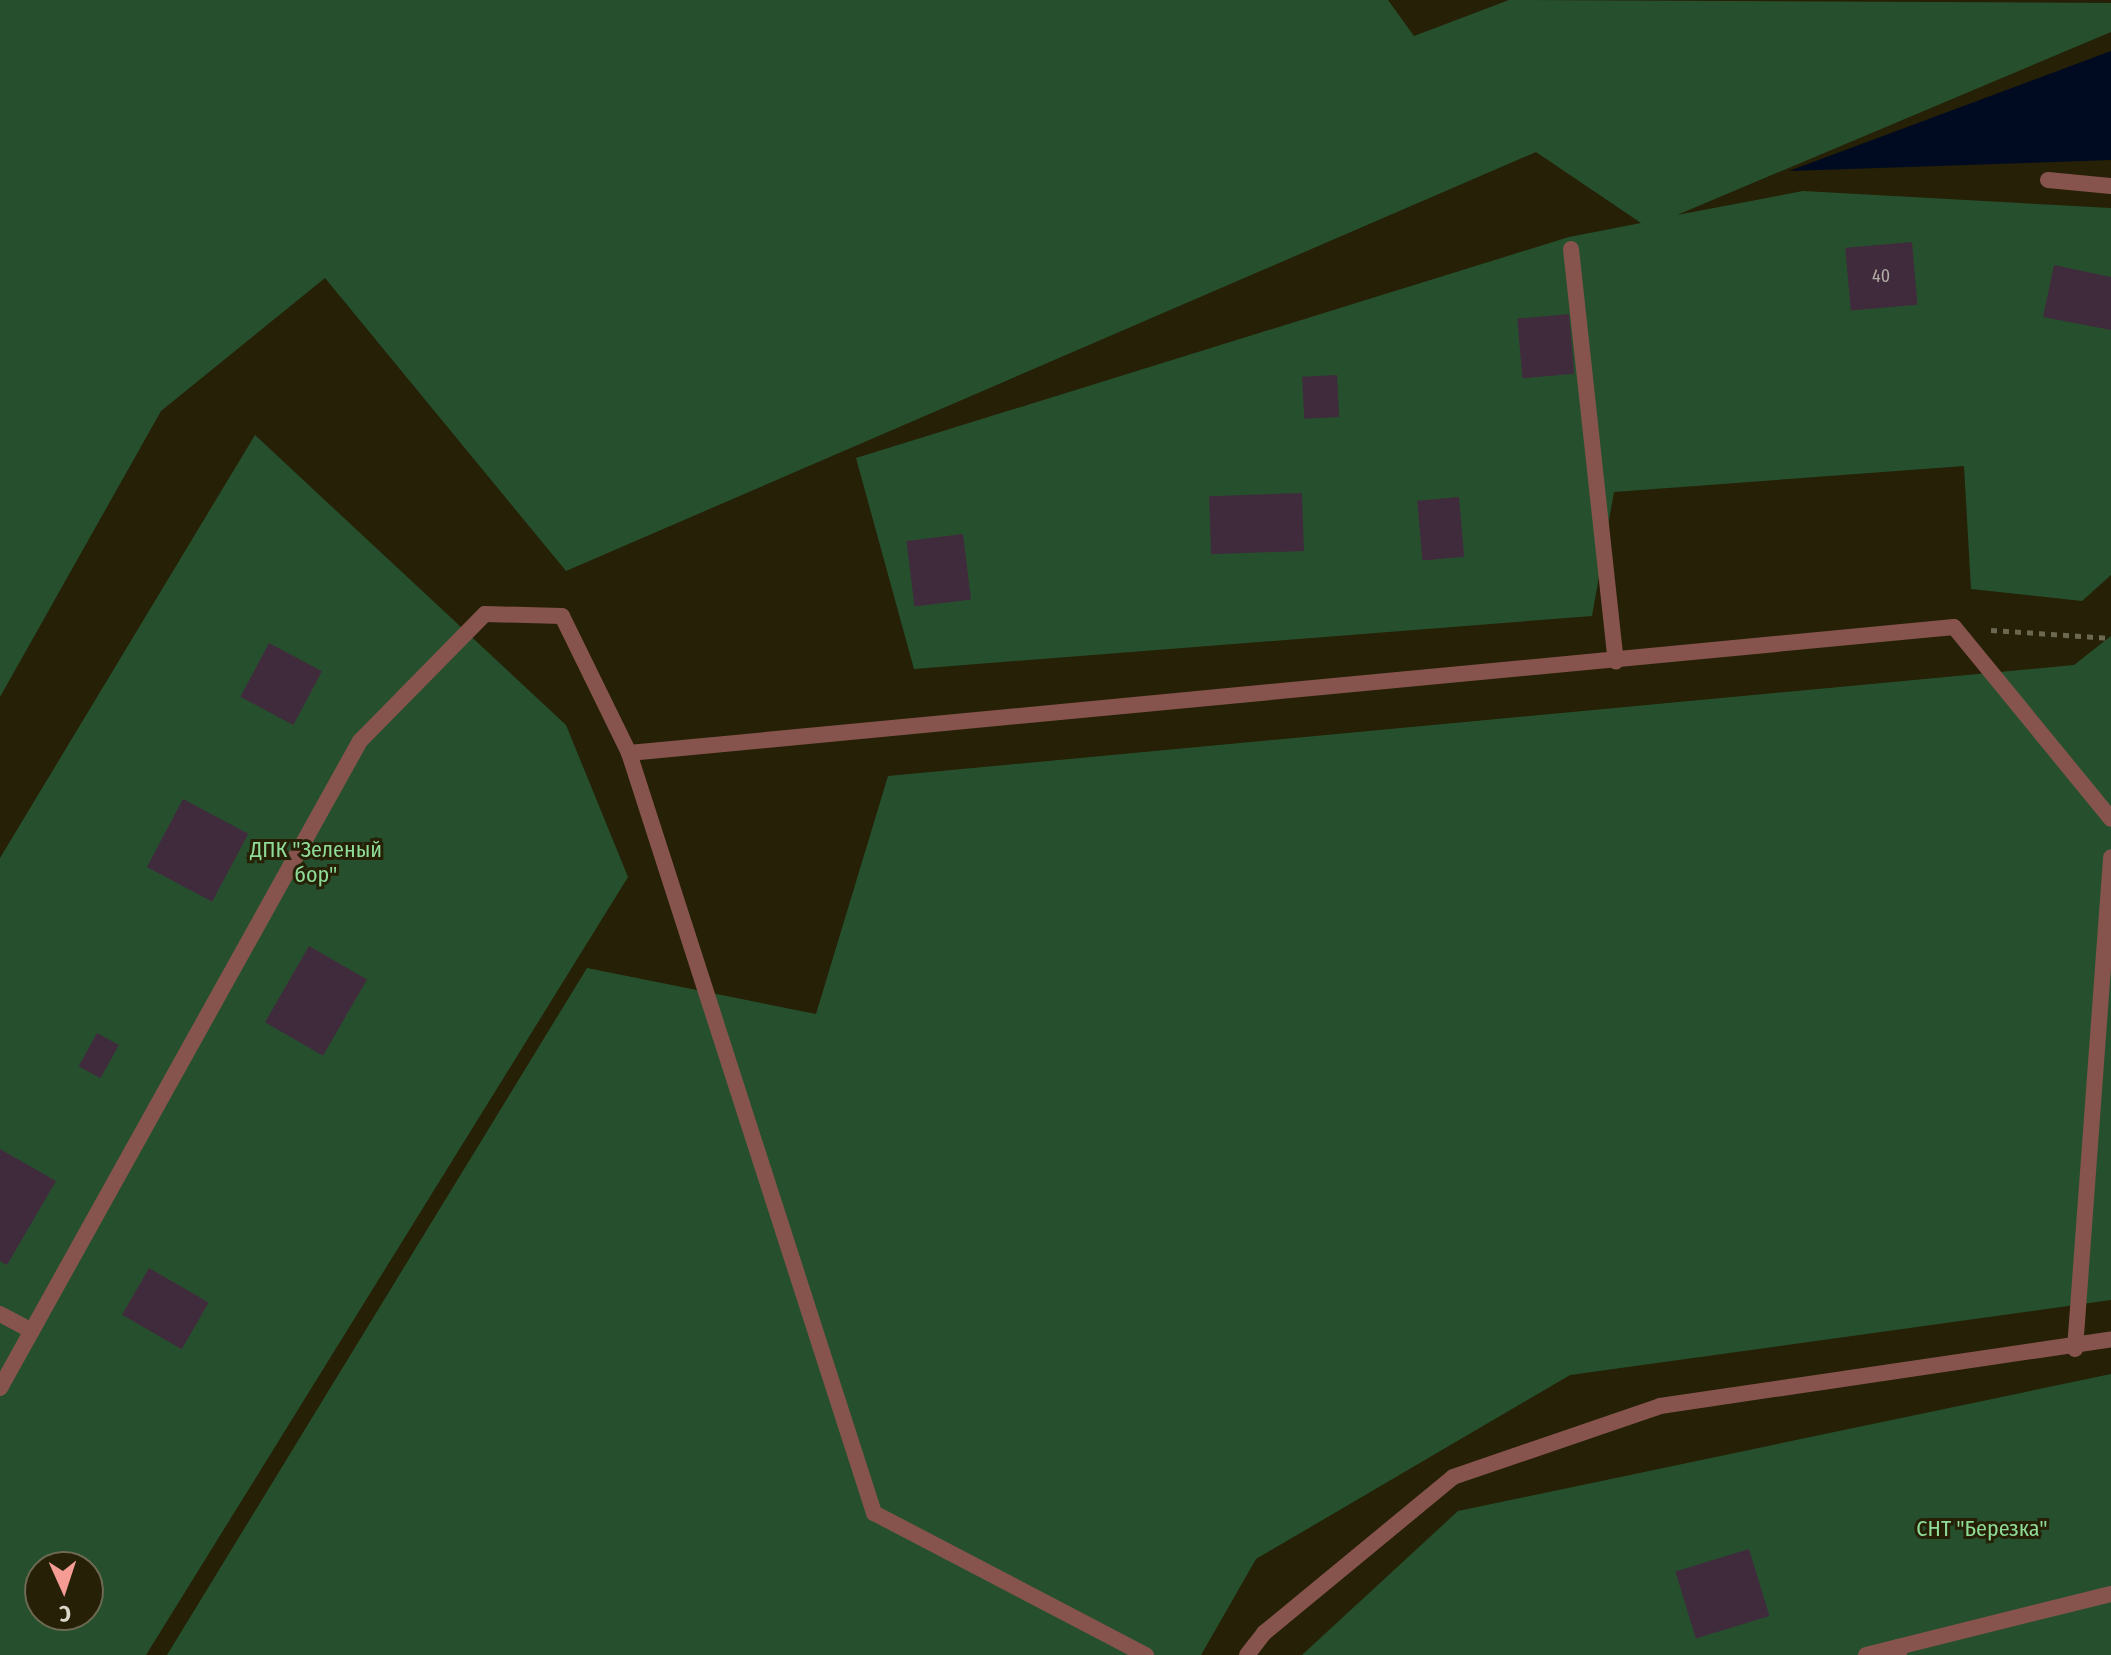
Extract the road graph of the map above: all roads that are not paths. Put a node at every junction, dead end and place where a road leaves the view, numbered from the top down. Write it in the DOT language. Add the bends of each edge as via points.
graph roads {
  1 [pos="2048,180"];
  2 [pos="2111,186"];
  3 [pos="1571,249"];
  4 [pos="1616,662"];
  5 [pos="629,753"];
  6 [pos="2111,819"];
  7 [pos="2111,857"];
  8 [pos="0,1314"];
  9 [pos="32,1331"];
  10 [pos="2111,1339"];
  11 [pos="2075,1349"];
  12 [pos="0,1388"];
  13 [pos="2111,1594"];
  14 [pos="1899,1651"];
  15 [pos="1146,1655"];
  16 [pos="1247,1655"];
  17 [pos="1866,1655"];
  1 -- 2 [label="street"];
  3 -- 4 [label="street"];
  4 -- 5 [label="street"];
  4 -- 6 [label="street" via="1954,627"];
  5 -- 9 [label="street" via="562,616 485,614 360,741"];
  5 -- 15 [label="street" via="874,1513"];
  7 -- 11 [label="street"];
  8 -- 9 [label="street"];
  9 -- 12 [label="street"];
  10 -- 11 [label="street"];
  11 -- 16 [label="street" via="1660,1406 1453,1477 1264,1633"];
  13 -- 14 [label="street"];
  14 -- 17 [label="street"];
}
